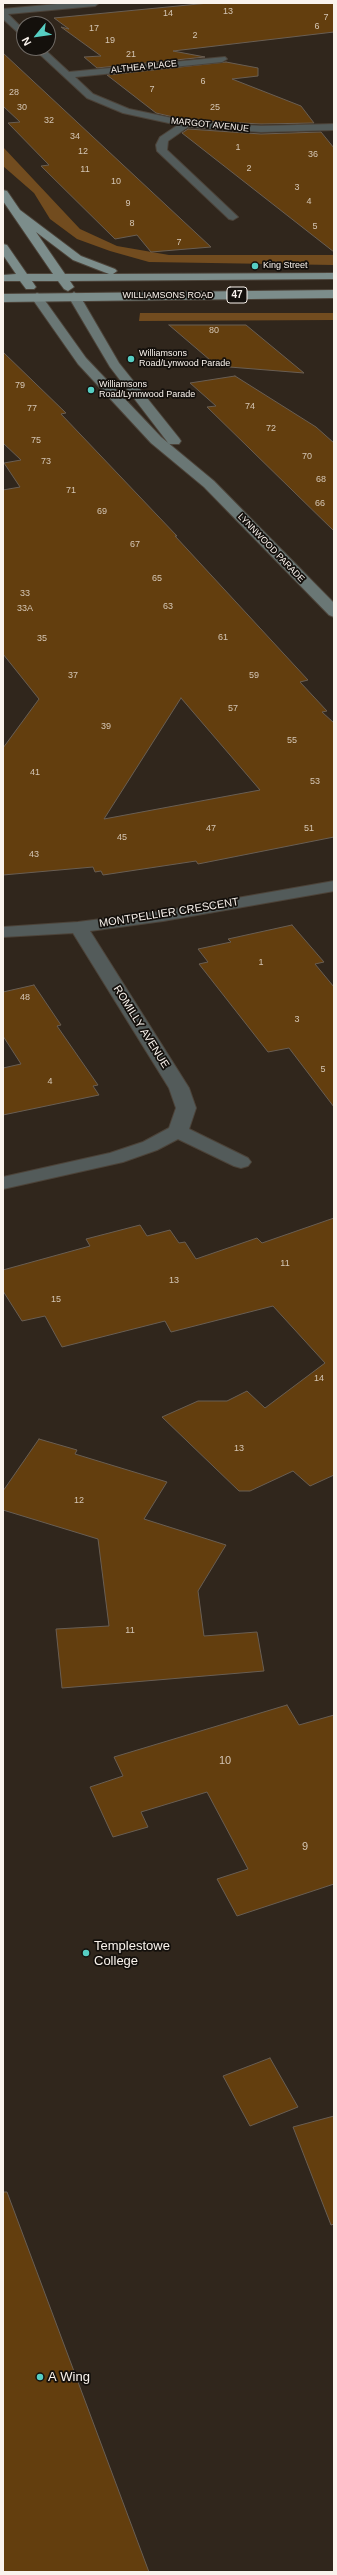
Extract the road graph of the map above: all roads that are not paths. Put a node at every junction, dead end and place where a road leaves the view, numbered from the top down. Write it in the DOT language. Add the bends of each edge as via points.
graph roads {
  1 [pos="95,3"];
  2 [pos="3,13"];
  3 [pos="16,27"];
  4 [pos="46,56"];
  5 [pos="222,59"];
  6 [pos="66,75"];
  7 [pos="186,124"];
  8 [pos="334,127"];
  9 [pos="3,194"];
  10 [pos="16,212"];
  11 [pos="233,217"];
  12 [pos="4,252"];
  13 [pos="334,276"];
  14 [pos="23,277"];
  15 [pos="62,277"];
  16 [pos="144,277"];
  17 [pos="3,278"];
  18 [pos="334,294"];
  19 [pos="74,296"];
  20 [pos="37,297"];
  21 [pos="3,298"];
  22 [pos="209,484"];
  23 [pos="334,612"];
  24 [pos="334,886"];
  25 [pos="78,927"];
  26 [pos="3,932"];
  27 [pos="178,1131"];
  28 [pos="242,1162"];
  29 [pos="3,1183"];
  1 -- 2 [label="street"];
  2 -- 3 [label="street"];
  4 -- 6 [label="street, MARGOT AVENUE"];
  5 -- 6 [label="street, ALTHEA PLACE"];
  6 -- 7 [label="street, MARGOT AVENUE" via="90,96 111,106"];
  7 -- 8 [label="street, MARGOT AVENUE" via="262,129"];
  7 -- 11 [label="street" via="164,139 160,145 162,151"];
  9 -- 10 [label="main road"];
  10 -- 15 [label="main road"];
  10 -- 16 [label="main road" via="77,258 103,270"];
  12 -- 14 [label="main road"];
  13 -- 16 [label="main road, WILLIAMSONS ROAD / 47"];
  14 -- 15 [label="main road, WILLIAMSONS ROAD / 47"];
  14 -- 17 [label="main road, WILLIAMSONS ROAD / 47"];
  14 -- 20 [label="main road"];
  15 -- 16 [label="main road, WILLIAMSONS ROAD / 47"];
  15 -- 19 [label="main road"];
  18 -- 19 [label="main road, WILLIAMSONS ROAD / 47"];
  19 -- 20 [label="main road, WILLIAMSONS ROAD / 47"];
  19 -- 22 [label="main road, LYNNWOOD PARADE" via="114,364"];
  20 -- 21 [label="main road, WILLIAMSONS ROAD / 47"];
  20 -- 22 [label="main road, LYNNWOOD PARADE" via="82,361 156,440"];
  22 -- 23 [label="main road, LYNNWOOD PARADE"];
  24 -- 25 [label="street, MONTPELLIER CRESCENT" via="163,916"];
  25 -- 26 [label="street, MONTPELLIER CRESCENT"];
  25 -- 27 [label="street, ROMILLY AVENUE" via="179,1088 186,1108"];
  27 -- 28 [label="street"];
  27 -- 29 [label="street" via="150,1146 116,1158"];
}
